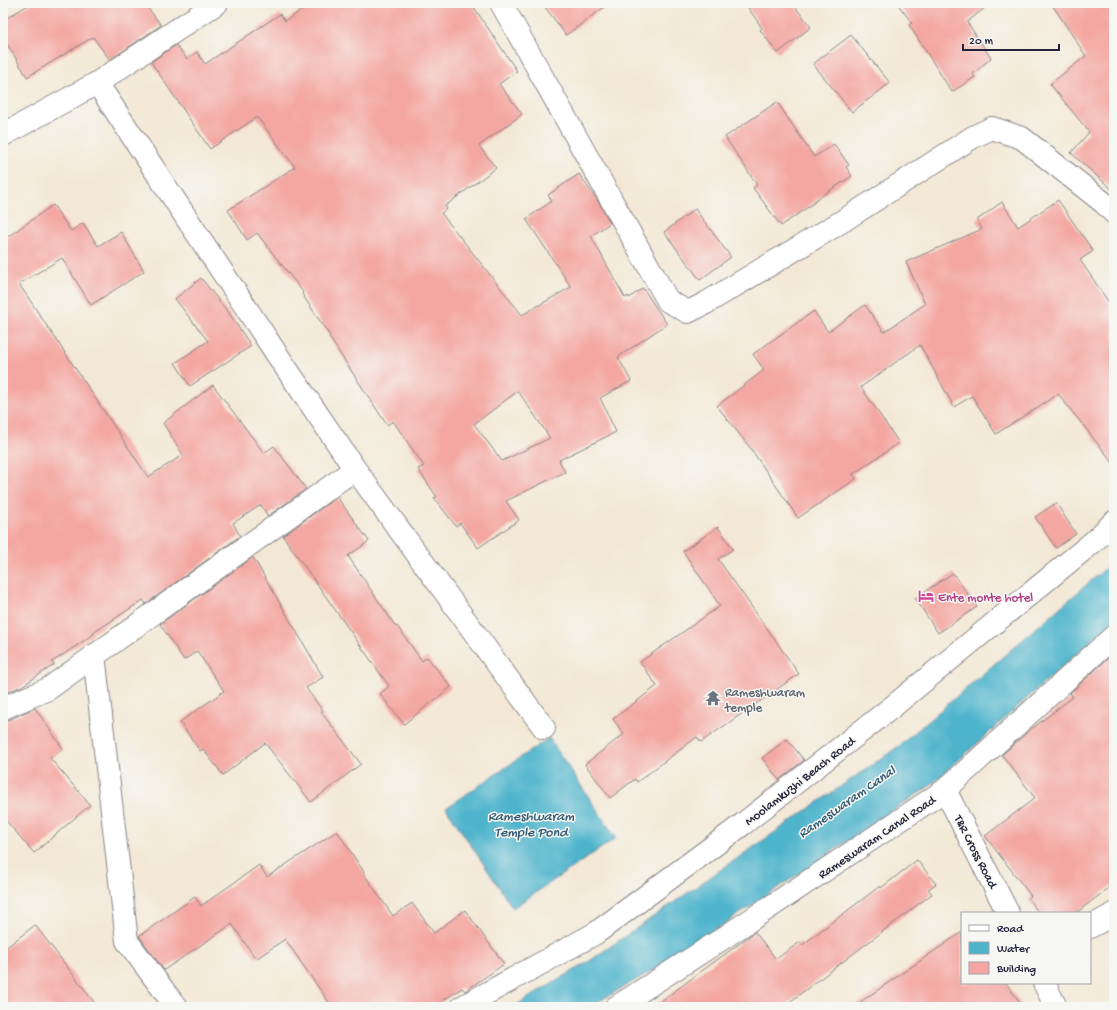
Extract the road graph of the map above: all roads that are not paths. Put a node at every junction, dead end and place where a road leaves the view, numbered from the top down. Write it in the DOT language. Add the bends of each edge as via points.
graph roads {
  1 [pos="217,3"];
  2 [pos="501,3"];
  3 [pos="97,83"];
  4 [pos="3,135"];
  5 [pos="1114,213"];
  6 [pos="354,469"];
  7 [pos="1114,522"];
  8 [pos="1114,636"];
  9 [pos="94,655"];
  10 [pos="3,708"];
  11 [pos="544,728"];
  12 [pos="945,790"];
  13 [pos="1007,912"];
  14 [pos="1114,914"];
  15 [pos="1091,926"];
  16 [pos="1044,984"];
  17 [pos="176,1007"];
  18 [pos="462,1007"];
  19 [pos="616,1007"];
  20 [pos="1056,1007"];
  1 -- 3 [label="street"];
  2 -- 5 [label="street" via="668,301 688,312 835,226 973,137 992,128 1022,138"];
  3 -- 4 [label="street"];
  3 -- 6 [label="street"];
  6 -- 9 [label="street"];
  6 -- 11 [label="street"];
  7 -- 18 [label="street, Moolamkuzhi Beach Road" via="891,708 743,824 596,933"];
  8 -- 12 [label="street, Rameswaram Canal Road"];
  9 -- 10 [label="street" via="48,689"];
  9 -- 17 [label="street" via="127,941"];
  12 -- 13 [label="street, T&R Cross Road"];
  12 -- 19 [label="street, Rameswaram Canal Road"];
  14 -- 15 [label="street"];
  16 -- 20 [label="street"];
}
